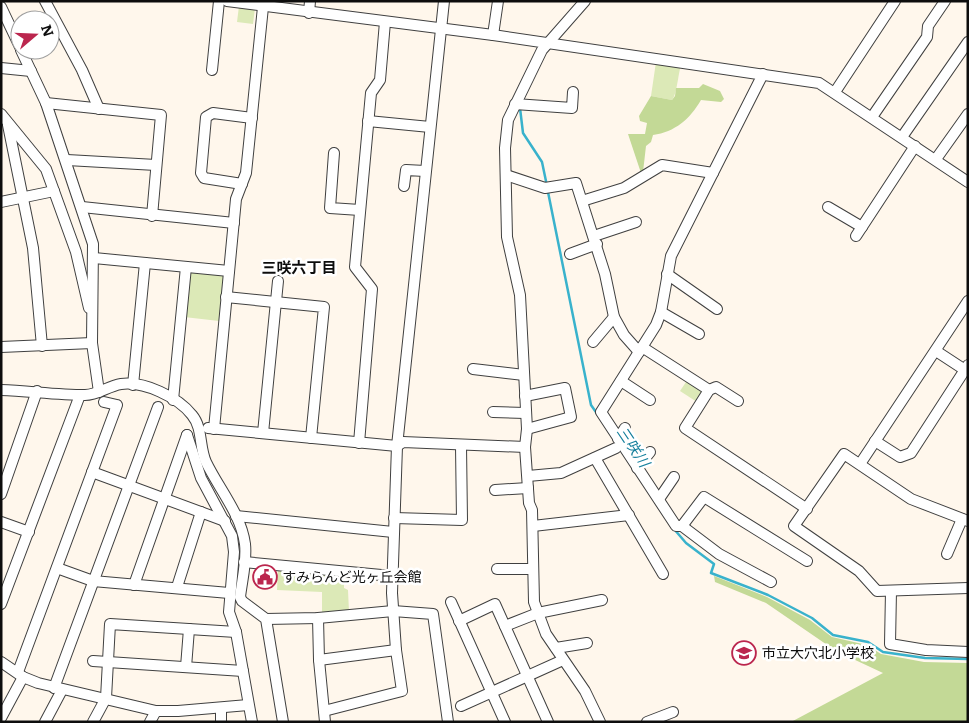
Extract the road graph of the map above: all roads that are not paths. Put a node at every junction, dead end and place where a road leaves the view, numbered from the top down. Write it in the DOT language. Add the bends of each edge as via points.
graph roads {
  1 [pos="46,1"];
  2 [pos="219,1"];
  3 [pos="227,1"];
  4 [pos="310,1"];
  5 [pos="444,1"];
  6 [pos="498,1"];
  7 [pos="585,1"];
  8 [pos="896,1"];
  9 [pos="945,1"];
  10 [pos="232,2"];
  11 [pos="1,7"];
  12 [pos="263,7"];
  13 [pos="309,12"];
  14 [pos="385,22"];
  15 [pos="10,26"];
  16 [pos="441,30"];
  17 [pos="493,35"];
  18 [pos="968,42"];
  19 [pos="548,44"];
  20 [pos="26,60"];
  21 [pos="1,68"];
  22 [pos="212,70"];
  23 [pos="31,71"];
  24 [pos="763,74"];
  25 [pos="573,92"];
  26 [pos="835,92"];
  27 [pos="46,103"];
  28 [pos="515,104"];
  29 [pos="99,109"];
  30 [pos="968,114"];
  31 [pos="872,117"];
  32 [pos="4,118"];
  33 [pos="252,118"];
  34 [pos="368,121"];
  35 [pos="430,127"];
  36 [pos="902,137"];
  37 [pos="916,146"];
  38 [pos="334,153"];
  39 [pos="66,160"];
  40 [pos="936,160"];
  41 [pos="156,165"];
  42 [pos="425,171"];
  43 [pos="713,173"];
  44 [pos="506,175"];
  45 [pos="968,182"];
  46 [pos="242,184"];
  47 [pos="404,186"];
  48 [pos="54,192"];
  49 [pos="23,200"];
  50 [pos="582,201"];
  51 [pos="1,202"];
  52 [pos="82,207"];
  53 [pos="828,207"];
  54 [pos="360,210"];
  55 [pos="152,216"];
  56 [pos="636,222"];
  57 [pos="234,223"];
  58 [pos="595,240"];
  59 [pos="570,254"];
  60 [pos="78,260"];
  61 [pos="94,260"];
  62 [pos="145,263"];
  63 [pos="186,267"];
  64 [pos="229,271"];
  65 [pos="667,274"];
  66 [pos="278,281"];
  67 [pos="226,297"];
  68 [pos="276,302"];
  69 [pos="968,302"];
  70 [pos="717,309"];
  71 [pos="661,312"];
  72 [pos="614,317"];
  73 [pos="92,321"];
  74 [pos="698,334"];
  75 [pos="593,342"];
  76 [pos="92,343"];
  77 [pos="42,346"];
  78 [pos="1,347"];
  79 [pos="641,349"];
  80 [pos="936,351"];
  81 [pos="966,368"];
  82 [pos="473,370"];
  83 [pos="524,375"];
  84 [pos="621,381"];
  85 [pos="133,385"];
  86 [pos="1,390"];
  87 [pos="709,390"];
  88 [pos="37,391"];
  89 [pos="80,394"];
  90 [pos="525,396"];
  91 [pos="101,397"];
  92 [pos="173,400"];
  93 [pos="650,400"];
  94 [pos="738,401"];
  95 [pos="158,407"];
  96 [pos="493,412"];
  97 [pos="525,413"];
  98 [pos="198,427"];
  99 [pos="625,428"];
  100 [pos="214,429"];
  101 [pos="527,429"];
  102 [pos="263,433"];
  103 [pos="311,438"];
  104 [pos="876,441"];
  105 [pos="359,442"];
  106 [pos="619,445"];
  107 [pos="397,446"];
  108 [pos="461,446"];
  109 [pos="525,447"];
  110 [pos="650,452"];
  111 [pos="595,458"];
  112 [pos="860,464"];
  113 [pos="637,468"];
  114 [pos="92,472"];
  115 [pos="528,476"];
  116 [pos="674,476"];
  117 [pos="130,486"];
  118 [pos="528,488"];
  119 [pos="494,490"];
  120 [pos="1,494"];
  121 [pos="166,499"];
  122 [pos="659,499"];
  123 [pos="807,509"];
  124 [pos="201,512"];
  125 [pos="629,515"];
  126 [pos="236,516"];
  127 [pos="394,518"];
  128 [pos="225,520"];
  129 [pos="965,520"];
  130 [pos="1,522"];
  131 [pos="533,526"];
  132 [pos="682,526"];
  133 [pos="29,532"];
  134 [pos="394,532"];
  135 [pos="947,554"];
  136 [pos="807,561"];
  137 [pos="244,562"];
  138 [pos="57,568"];
  139 [pos="497,569"];
  140 [pos="533,569"];
  141 [pos="663,574"];
  142 [pos="392,576"];
  143 [pos="93,581"];
  144 [pos="772,582"];
  145 [pos="134,585"];
  146 [pos="177,587"];
  147 [pos="968,588"];
  148 [pos="892,591"];
  149 [pos="229,593"];
  150 [pos="602,600"];
  151 [pos="451,602"];
  152 [pos="1,604"];
  153 [pos="393,610"];
  154 [pos="538,613"];
  155 [pos="318,618"];
  156 [pos="266,619"];
  157 [pos="459,621"];
  158 [pos="505,626"];
  159 [pos="189,629"];
  160 [pos="236,632"];
  161 [pos="587,643"];
  162 [pos="556,648"];
  163 [pos="396,650"];
  164 [pos="968,652"];
  165 [pos="319,660"];
  166 [pos="563,660"];
  167 [pos="93,661"];
  168 [pos="1,662"];
  169 [pos="108,662"];
  170 [pos="186,667"];
  171 [pos="243,671"];
  172 [pos="20,675"];
  173 [pos="527,676"];
  174 [pos="58,689"];
  175 [pos="492,692"];
  176 [pos="106,698"];
  177 [pos="248,705"];
  178 [pos="461,706"];
  179 [pos="221,708"];
  180 [pos="156,711"];
  181 [pos="324,711"];
  182 [pos="673,712"];
  183 [pos="178,717"];
  184 [pos="1,718"];
  185 [pos="45,722"];
  186 [pos="93,722"];
  187 [pos="150,722"];
  188 [pos="221,722"];
  189 [pos="252,722"];
  190 [pos="282,722"];
  191 [pos="325,722"];
  192 [pos="448,722"];
  193 [pos="505,722"];
  194 [pos="548,722"];
  195 [pos="600,722"];
  196 [pos="647,722"];
  1 -- 29 [label="street"];
  2 -- 22 [label="street"];
  3 -- 10 [label="street"];
  4 -- 13 [label="street"];
  5 -- 16 [label="street"];
  6 -- 17 [label="street"];
  7 -- 19 [label="street"];
  8 -- 26 [label="street"];
  9 -- 31 [label="street" via="928,26 928,37"];
  10 -- 12 [label="street"];
  11 -- 15 [label="street"];
  12 -- 13 [label="street"];
  12 -- 33 [label="street"];
  13 -- 14 [label="street"];
  14 -- 16 [label="street"];
  14 -- 34 [label="street" via="380,80 371,93"];
  16 -- 17 [label="street"];
  16 -- 35 [label="street"];
  17 -- 19 [label="street"];
  18 -- 36 [label="street"];
  19 -- 24 [label="street"];
  19 -- 28 [label="street"];
  20 -- 23 [label="street"];
  21 -- 23 [label="street"];
  23 -- 27 [label="street"];
  24 -- 26 [label="street" via="819,83"];
  24 -- 43 [label="street"];
  25 -- 28 [label="street" via="572,108"];
  26 -- 31 [label="street"];
  27 -- 29 [label="street"];
  27 -- 39 [label="street"];
  28 -- 44 [label="street" via="508,120 504,148"];
  29 -- 41 [label="street" via="161,115"];
  30 -- 40 [label="street"];
  31 -- 36 [label="street"];
  32 -- 48 [label="street" via="46,169"];
  32 -- 49 [label="street"];
  33 -- 46 [label="street"];
  33 -- 46 [label="street" via="213,113 206,117 200,173 204,178"];
  34 -- 35 [label="street"];
  34 -- 54 [label="street"];
  35 -- 42 [label="street"];
  36 -- 37 [label="street"];
  37 -- 40 [label="street"];
  37 -- 53 [label="street" via="859,231"];
  38 -- 54 [label="street" via="330,208"];
  39 -- 41 [label="street"];
  39 -- 52 [label="street"];
  40 -- 45 [label="street"];
  41 -- 55 [label="street"];
  42 -- 47 [label="street" via="406,170"];
  42 -- 107 [label="street"];
  43 -- 50 [label="street" via="662,165 624,188"];
  43 -- 65 [label="street" via="671,256"];
  44 -- 50 [label="street" via="545,188 576,183"];
  44 -- 83 [label="street" via="507,238 520,295"];
  46 -- 57 [label="street" via="236,199"];
  48 -- 49 [label="street"];
  48 -- 60 [label="street"];
  49 -- 51 [label="street"];
  49 -- 77 [label="street" via="33,248"];
  50 -- 58 [label="street"];
  52 -- 55 [label="street"];
  52 -- 61 [label="street" via="93,244"];
  54 -- 105 [label="street" via="355,266 372,289"];
  55 -- 57 [label="street"];
  56 -- 58 [label="street"];
  57 -- 64 [label="street"];
  58 -- 59 [label="street"];
  58 -- 72 [label="street"];
  60 -- 61 [label="street"];
  60 -- 73 [label="street"];
  61 -- 62 [label="street"];
  61 -- 73 [label="street"];
  62 -- 63 [label="street"];
  62 -- 85 [label="street"];
  63 -- 64 [label="street"];
  63 -- 92 [label="street"];
  64 -- 67 [label="street"];
  65 -- 70 [label="street"];
  65 -- 71 [label="street"];
  66 -- 68 [label="street"];
  67 -- 68 [label="street"];
  67 -- 100 [label="street"];
  68 -- 102 [label="street"];
  68 -- 103 [label="street" via="324,306"];
  69 -- 80 [label="street"];
  71 -- 74 [label="street"];
  71 -- 79 [label="street"];
  72 -- 75 [label="street"];
  72 -- 79 [label="street" via="624,335"];
  73 -- 76 [label="street"];
  76 -- 77 [label="street"];
  76 -- 91 [label="street"];
  77 -- 78 [label="street"];
  79 -- 84 [label="street"];
  79 -- 87 [label="street"];
  80 -- 81 [label="street"];
  80 -- 104 [label="street"];
  81 -- 104 [label="street" via="911,453 900,457"];
  82 -- 83 [label="street"];
  83 -- 90 [label="street"];
  84 -- 93 [label="street"];
  84 -- 106 [label="street" via="601,412"];
  85 -- 91 [label="street" via="117,385"];
  85 -- 92 [label="street"];
  86 -- 88 [label="street"];
  87 -- 94 [label="street" via="716,387"];
  87 -- 123 [label="street" via="685,428"];
  88 -- 89 [label="street"];
  88 -- 120 [label="street"];
  89 -- 91 [label="street"];
  89 -- 133 [label="street"];
  90 -- 97 [label="street"];
  90 -- 101 [label="street" via="565,388 572,417"];
  91 -- 114 [label="street" via="117,405"];
  92 -- 98 [label="street" via="192,415"];
  95 -- 117 [label="street"];
  96 -- 97 [label="street"];
  97 -- 101 [label="street"];
  98 -- 100 [label="street"];
  98 -- 126 [label="street" via="206,461"];
  99 -- 106 [label="street"];
  100 -- 102 [label="street"];
  101 -- 109 [label="street"];
  102 -- 103 [label="street"];
  103 -- 105 [label="street"];
  104 -- 112 [label="street"];
  105 -- 107 [label="street"];
  106 -- 111 [label="street"];
  106 -- 113 [label="street"];
  107 -- 108 [label="street" via="403,442"];
  107 -- 127 [label="street"];
  108 -- 109 [label="street"];
  108 -- 127 [label="street" via="462,520"];
  109 -- 115 [label="street"];
  110 -- 113 [label="street"];
  111 -- 115 [label="street" via="561,472"];
  111 -- 125 [label="street"];
  112 -- 123 [label="street" via="844,454"];
  112 -- 129 [label="street" via="911,499"];
  113 -- 122 [label="street"];
  114 -- 117 [label="street"];
  114 -- 138 [label="street"];
  115 -- 118 [label="street"];
  116 -- 122 [label="street"];
  117 -- 121 [label="street"];
  117 -- 143 [label="street"];
  118 -- 119 [label="street"];
  118 -- 131 [label="street"];
  121 -- 124 [label="street"];
  121 -- 128 [label="street" via="187,435 201,478"];
  121 -- 145 [label="street"];
  122 -- 132 [label="street" via="676,526"];
  123 -- 148 [label="street" via="794,526 859,571 877,591"];
  124 -- 128 [label="street"];
  124 -- 146 [label="street"];
  125 -- 131 [label="street"];
  125 -- 141 [label="street"];
  126 -- 134 [label="street"];
  126 -- 137 [label="street" via="245,546"];
  127 -- 134 [label="street"];
  128 -- 149 [label="street" via="234,544"];
  129 -- 135 [label="street"];
  130 -- 133 [label="street"];
  131 -- 140 [label="street"];
  132 -- 136 [label="street" via="704,497"];
  132 -- 144 [label="street" via="719,554"];
  133 -- 152 [label="street"];
  134 -- 142 [label="street"];
  137 -- 142 [label="street"];
  137 -- 156 [label="street" via="240,597"];
  138 -- 143 [label="street"];
  138 -- 172 [label="street"];
  139 -- 140 [label="street"];
  140 -- 154 [label="street" via="534,602"];
  142 -- 153 [label="street"];
  143 -- 145 [label="street"];
  143 -- 174 [label="street"];
  145 -- 146 [label="street"];
  146 -- 149 [label="street"];
  147 -- 148 [label="street"];
  148 -- 164 [label="street" via="890,644"];
  149 -- 160 [label="street" via="229,612"];
  150 -- 154 [label="street"];
  151 -- 157 [label="street"];
  153 -- 155 [label="street"];
  153 -- 163 [label="street"];
  153 -- 192 [label="street" via="433,614"];
  154 -- 158 [label="street"];
  154 -- 162 [label="street"];
  155 -- 156 [label="street"];
  155 -- 165 [label="street"];
  156 -- 190 [label="street"];
  157 -- 158 [label="street" via="495,604"];
  157 -- 175 [label="street"];
  158 -- 173 [label="street"];
  159 -- 160 [label="street"];
  159 -- 169 [label="street" via="110,624"];
  159 -- 170 [label="street"];
  160 -- 171 [label="street"];
  161 -- 162 [label="street"];
  162 -- 166 [label="street"];
  163 -- 165 [label="street"];
  163 -- 181 [label="street" via="402,691"];
  165 -- 181 [label="street"];
  166 -- 173 [label="street"];
  166 -- 195 [label="street" via="585,691"];
  167 -- 169 [label="street"];
  168 -- 172 [label="street"];
  169 -- 170 [label="street"];
  169 -- 176 [label="street"];
  170 -- 171 [label="street"];
  171 -- 177 [label="street"];
  172 -- 174 [label="street"];
  172 -- 184 [label="street"];
  173 -- 175 [label="street"];
  173 -- 194 [label="street"];
  174 -- 176 [label="street"];
  174 -- 185 [label="street"];
  175 -- 178 [label="street"];
  175 -- 193 [label="street"];
  176 -- 180 [label="street"];
  176 -- 186 [label="street"];
  177 -- 179 [label="street"];
  177 -- 189 [label="street"];
  179 -- 183 [label="street"];
  179 -- 188 [label="street"];
  180 -- 183 [label="street"];
  180 -- 187 [label="street"];
  181 -- 191 [label="street"];
  182 -- 196 [label="street"];
}
